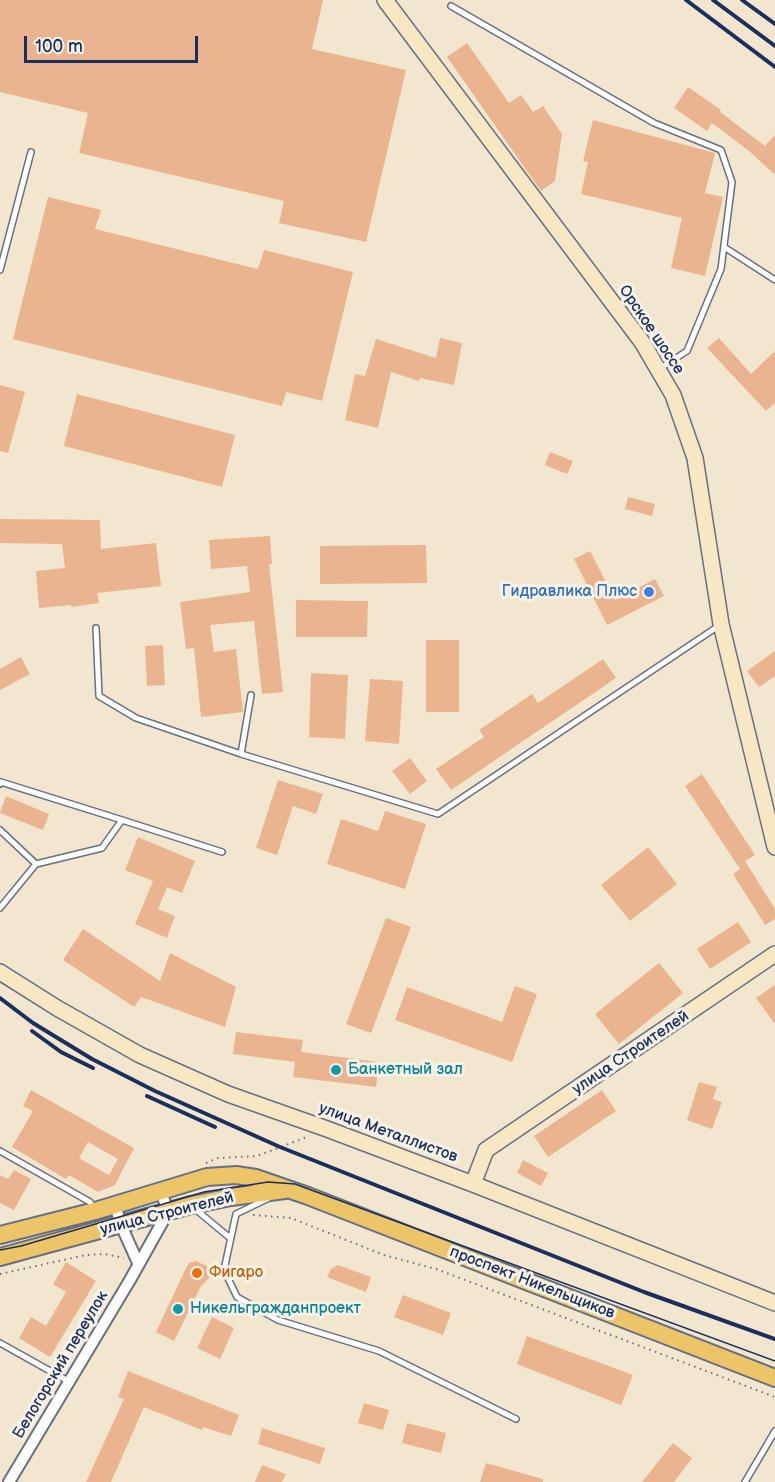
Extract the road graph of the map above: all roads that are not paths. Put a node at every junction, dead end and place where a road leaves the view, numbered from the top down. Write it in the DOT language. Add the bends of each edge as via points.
graph roads {
  1 [pos="385,0"];
  2 [pos="451,6"];
  3 [pos="31,152"];
  4 [pos="724,247"];
  5 [pos="0,270"];
  6 [pos="775,280"];
  7 [pos="658,370"];
  8 [pos="721,624"];
  9 [pos="96,628"];
  10 [pos="251,695"];
  11 [pos="242,754"];
  12 [pos="0,784"];
  13 [pos="122,820"];
  14 [pos="0,830"];
  15 [pos="775,848"];
  16 [pos="222,852"];
  17 [pos="36,864"];
  18 [pos="0,908"];
  19 [pos="775,954"];
  20 [pos="0,972"];
  21 [pos="0,1151"];
  22 [pos="184,1184"];
  23 [pos="473,1184"];
  24 [pos="289,1189"];
  25 [pos="161,1191"];
  26 [pos="115,1205"];
  27 [pos="191,1205"];
  28 [pos="168,1212"];
  29 [pos="87,1213"];
  30 [pos="121,1225"];
  31 [pos="102,1230"];
  32 [pos="0,1235"];
  33 [pos="84,1235"];
  34 [pos="230,1238"];
  35 [pos="0,1257"];
  36 [pos="138,1263"];
  37 [pos="775,1303"];
  38 [pos="0,1343"];
  39 [pos="775,1378"];
  40 [pos="68,1381"];
  41 [pos="516,1419"];
  42 [pos="775,1431"];
  43 [pos="9,1482"];
  44 [pos="744,1482"];
  1 -- 7 [label="street, Орское шоссе" via="642,342"];
  2 -- 4 [label="lane" via="654,123 721,150 732,182"];
  3 -- 5 [label="lane"];
  4 -- 6 [label="lane"];
  4 -- 7 [label="lane" via="721,269 687,351"];
  7 -- 8 [label="street, Орское шоссе" via="673,395 695,458"];
  8 -- 11 [label="lane" via="438,814"];
  8 -- 15 [label="street, Орское шоссе"];
  9 -- 11 [label="lane" via="99,696 136,718"];
  10 -- 11 [label="lane"];
  12 -- 13 [label="lane"];
  13 -- 16 [label="lane"];
  13 -- 17 [label="lane" via="102,848"];
  14 -- 17 [label="lane"];
  17 -- 18 [label="lane"];
  19 -- 23 [label="street, улица Строителей" via="486,1150"];
  20 -- 23 [label="street, улица Металлистов" via="140,1055 228,1094"];
  21 -- 29 [label="lane" via="90,1202"];
  22 -- 24 [label="main road, улица Строителей" via="236,1175"];
  22 -- 25 [label="main road, улица Строителей"];
  22 -- 27 [label="street"];
  23 -- 37 [label="street, улица Металлистов"];
  24 -- 27 [label="main road, улица Строителей"];
  24 -- 34 [label="lane" via="236,1214"];
  24 -- 39 [label="main road, проспект Никельщиков"];
  25 -- 26 [label="main road, улица Строителей"];
  25 -- 28 [label="street"];
  26 -- 29 [label="main road, улица Строителей"];
  26 -- 30 [label="street"];
  27 -- 28 [label="main road, улица Строителей"];
  27 -- 34 [label="lane"];
  28 -- 30 [label="main road, улица Строителей"];
  28 -- 36 [label="street, Белогорский переулок"];
  29 -- 31 [label="street"];
  29 -- 32 [label="main road, улица Строителей"];
  29 -- 33 [label="street"];
  30 -- 31 [label="main road, улица Строителей"];
  30 -- 36 [label="street"];
  31 -- 33 [label="main road, улица Строителей"];
  33 -- 35 [label="main road, улица Строителей"];
  34 -- 41 [label="lane" via="224,1270 237,1298 278,1320 379,1350"];
  36 -- 40 [label="street, Белогорский переулок"];
  38 -- 40 [label="lane"];
  40 -- 43 [label="street, Белогорский переулок"];
  42 -- 44 [label="lane"];
}
